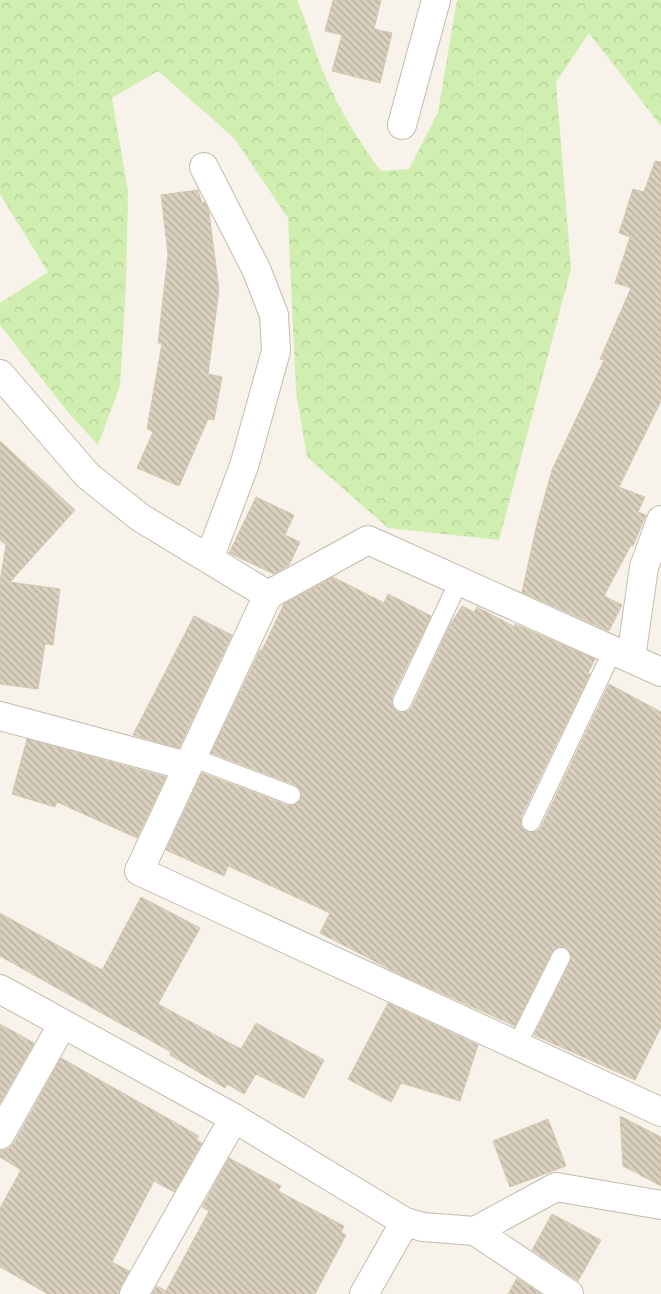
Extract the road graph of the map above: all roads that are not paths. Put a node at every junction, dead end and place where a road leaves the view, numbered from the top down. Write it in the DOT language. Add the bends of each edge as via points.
graph roads {
  1 [pos="436,0"];
  2 [pos="402,125"];
  3 [pos="204,167"];
  4 [pos="0,374"];
  5 [pos="661,520"];
  6 [pos="209,559"];
  7 [pos="459,581"];
  8 [pos="268,595"];
  9 [pos="622,654"];
  10 [pos="661,672"];
  11 [pos="402,702"];
  12 [pos="0,716"];
  13 [pos="189,762"];
  14 [pos="291,795"];
  15 [pos="531,822"];
  16 [pos="561,957"];
  17 [pos="0,989"];
  18 [pos="62,1025"];
  19 [pos="517,1045"];
  20 [pos="661,1112"];
  21 [pos="234,1118"];
  22 [pos="0,1135"];
  23 [pos="661,1205"];
  24 [pos="405,1222"];
  25 [pos="475,1231"];
  26 [pos="134,1294"];
  27 [pos="364,1294"];
  28 [pos="569,1294"];
  1 -- 2 [label="street"];
  3 -- 6 [label="street" via="257,271 274,315 276,352 244,466"];
  4 -- 6 [label="street" via="88,476 141,518"];
  5 -- 9 [label="street" via="644,567"];
  6 -- 8 [label="street"];
  7 -- 8 [label="street" via="368,540"];
  7 -- 9 [label="street"];
  7 -- 11 [label="lane"];
  8 -- 13 [label="street"];
  9 -- 10 [label="street"];
  9 -- 15 [label="lane"];
  12 -- 13 [label="street"];
  13 -- 14 [label="lane"];
  13 -- 19 [label="street" via="139,871"];
  16 -- 19 [label="lane"];
  17 -- 18 [label="street"];
  18 -- 21 [label="street"];
  18 -- 22 [label="street"];
  19 -- 20 [label="street"];
  21 -- 24 [label="street"];
  21 -- 26 [label="street"];
  23 -- 25 [label="street" via="556,1187"];
  24 -- 25 [label="street"];
  24 -- 27 [label="street"];
  25 -- 28 [label="street"];
}
